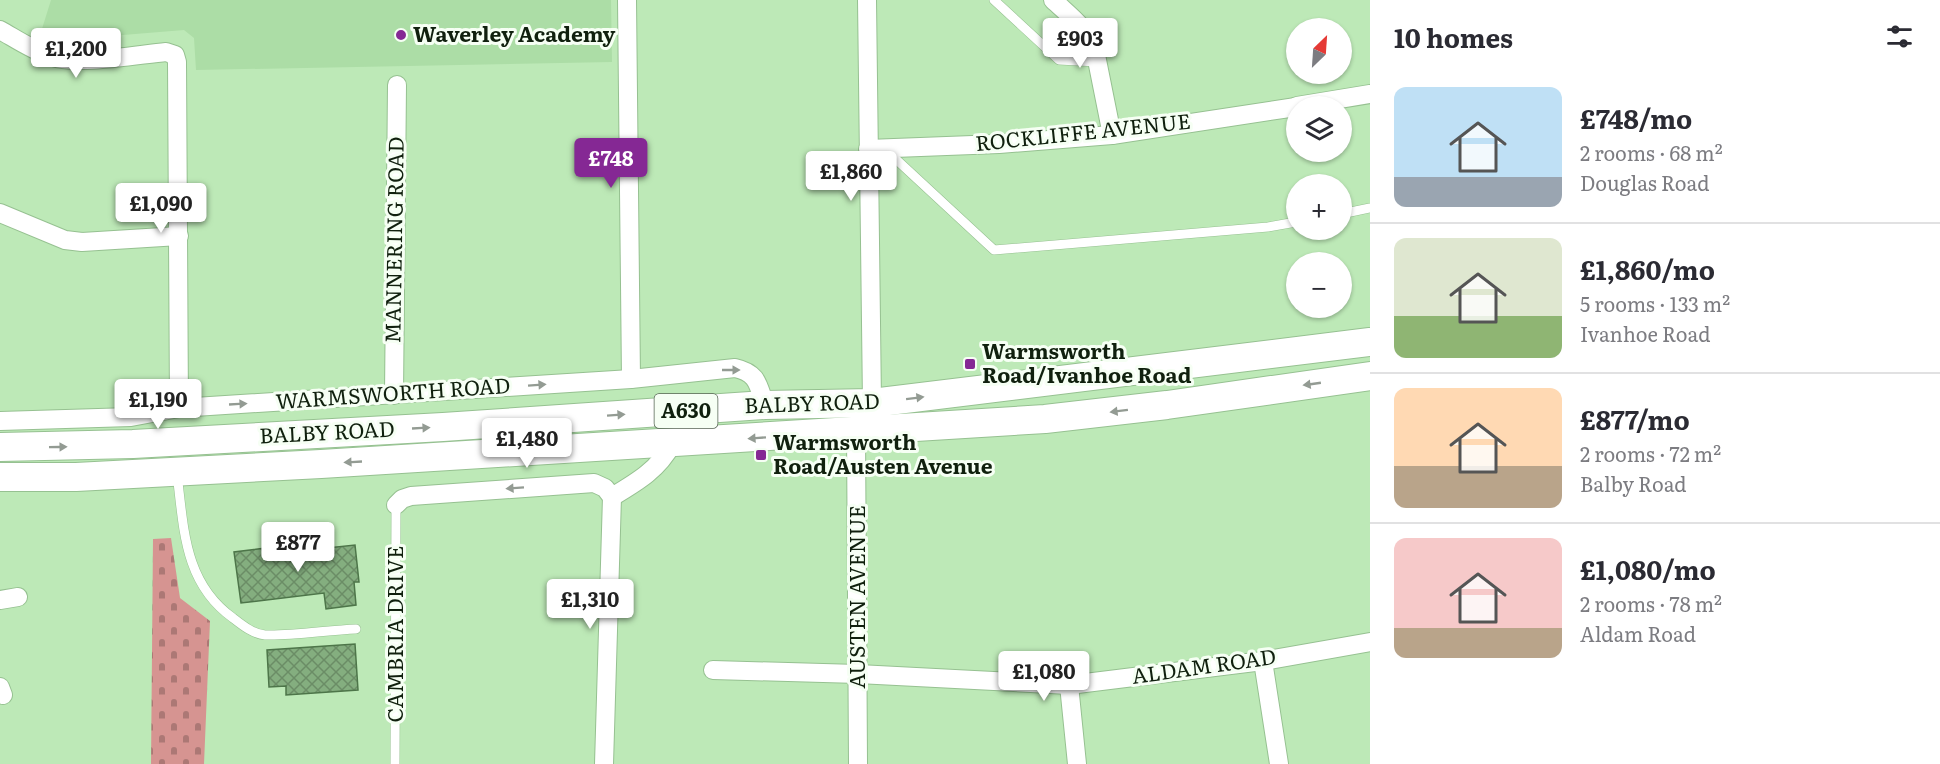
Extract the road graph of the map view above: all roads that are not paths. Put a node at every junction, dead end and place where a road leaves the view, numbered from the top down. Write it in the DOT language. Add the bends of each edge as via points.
graph roads {
  1 [pos="627,0"];
  2 [pos="867,0"];
  3 [pos="994,0"];
  4 [pos="1053,0"];
  5 [pos="0,30"];
  6 [pos="1097,62"];
  7 [pos="397,85"];
  8 [pos="1370,94"];
  9 [pos="1352,97"];
  10 [pos="1286,109"];
  11 [pos="1112,135"];
  12 [pos="876,148"];
  13 [pos="1370,208"];
  14 [pos="1352,212"];
  15 [pos="0,213"];
  16 [pos="1286,224"];
  17 [pos="179,236"];
  18 [pos="1370,342"];
  19 [pos="1370,375"];
  20 [pos="631,379"];
  21 [pos="394,395"];
  22 [pos="872,403"];
  23 [pos="765,405"];
  24 [pos="179,408"];
  25 [pos="0,421"];
  26 [pos="856,430"];
  27 [pos="672,444"];
  28 [pos="0,447"];
  29 [pos="177,471"];
  30 [pos="0,477"];
  31 [pos="612,497"];
  32 [pos="396,505"];
  33 [pos="357,629"];
  34 [pos="1370,642"];
  35 [pos="1263,661"];
  36 [pos="713,670"];
  37 [pos="858,674"];
  38 [pos="1069,685"];
  39 [pos="395,764"];
  40 [pos="604,764"];
  41 [pos="858,764"];
  42 [pos="1077,764"];
  43 [pos="1279,764"];
  1 -- 20 [label="street"];
  2 -- 12 [label="street"];
  3 -- 6 [label="lane" via="1059,60"];
  4 -- 6 [label="street" via="1084,28"];
  5 -- 17 [label="street" via="32,49 71,61 166,52 175,56"];
  6 -- 11 [label="street"];
  7 -- 21 [label="street, MANNERING ROAD"];
  8 -- 9 [label="street, ROCKLIFFE AVENUE"];
  10 -- 11 [label="street, ROCKLIFFE AVENUE"];
  11 -- 12 [label="street, ROCKLIFFE AVENUE"];
  12 -- 16 [label="lane" via="994,250"];
  12 -- 22 [label="street"];
  13 -- 14 [label="lane"];
  15 -- 17 [label="street" via="65,240"];
  17 -- 24 [label="street"];
  22 -- 18 [label="main road, BALBY ROAD / A630, one-way"];
  19 -- 26 [label="main road, BALBY ROAD / A630, one-way" via="1045,419"];
  21 -- 20 [label="street, WARMSWORTH ROAD, one-way"];
  20 -- 23 [label="street, WARMSWORTH ROAD, one-way" via="746,370 754,377"];
  24 -- 21 [label="street, WARMSWORTH ROAD, one-way"];
  22 -- 23 [label="main road, BALBY ROAD / A630"];
  28 -- 23 [label="main road, BALBY ROAD / A630, one-way" via="145,444"];
  24 -- 25 [label="street, WARMSWORTH ROAD" via="131,417"];
  26 -- 27 [label="main road, BALBY ROAD / A630, one-way"];
  26 -- 37 [label="street, AUSTEN AVENUE"];
  27 -- 29 [label="main road, BALBY ROAD / A630, one-way"];
  27 -- 31 [label="street" via="651,471"];
  29 -- 30 [label="main road, BALBY ROAD / A630"];
  29 -- 33 [label="lane" via="191,560 201,586 222,610 263,635"];
  31 -- 32 [label="street, one-way" via="594,483 411,496"];
  31 -- 40 [label="street"];
  32 -- 39 [label="lane, CAMBRIA DRIVE"];
  34 -- 35 [label="street, ALDAM ROAD"];
  35 -- 38 [label="street, ALDAM ROAD"];
  35 -- 43 [label="street"];
  36 -- 37 [label="street, ALDAM ROAD"];
  37 -- 38 [label="street, ALDAM ROAD"];
  37 -- 41 [label="street, AUSTEN AVENUE"];
  38 -- 42 [label="street"];
}
